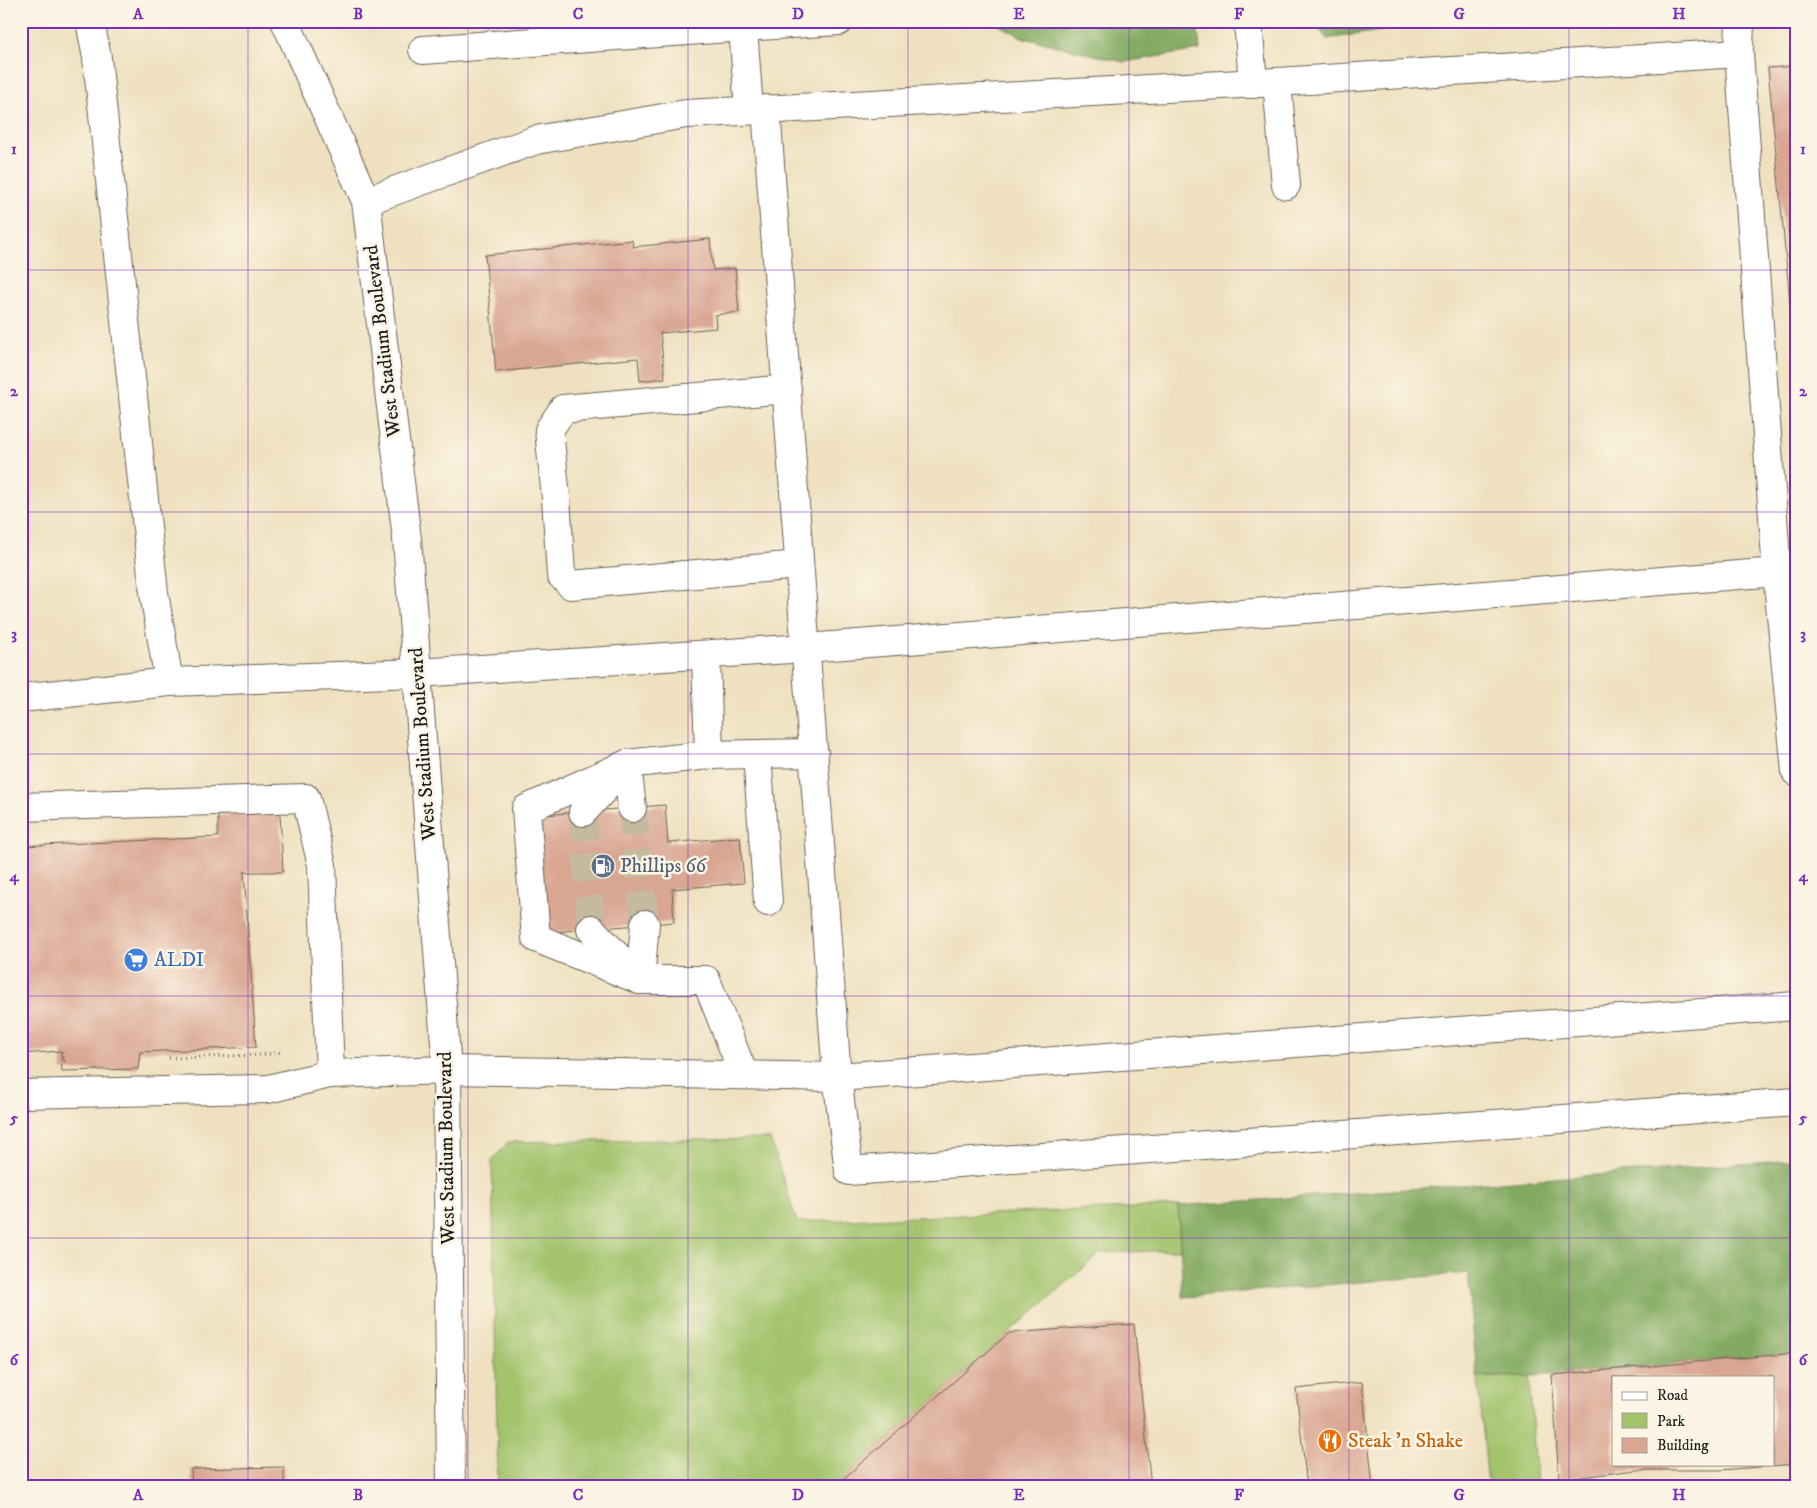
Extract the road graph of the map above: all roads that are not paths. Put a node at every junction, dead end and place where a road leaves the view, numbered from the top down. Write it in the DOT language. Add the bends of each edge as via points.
graph roads {
  1 [pos="90,21"];
  2 [pos="285,21"];
  3 [pos="838,21"];
  4 [pos="1248,21"];
  5 [pos="1740,21"];
  6 [pos="743,27"];
  7 [pos="423,50"];
  8 [pos="1739,53"];
  9 [pos="1265,83"];
  10 [pos="757,110"];
  11 [pos="1286,185"];
  12 [pos="366,201"];
  13 [pos="787,389"];
  14 [pos="799,565"];
  15 [pos="1778,572"];
  16 [pos="806,648"];
  17 [pos="706,655"];
  18 [pos="418,674"];
  19 [pos="169,682"];
  20 [pos="21,698"];
  21 [pos="814,752"];
  22 [pos="757,754"];
  23 [pos="709,755"];
  24 [pos="627,764"];
  25 [pos="1796,772"];
  26 [pos="21,807"];
  27 [pos="632,808"];
  28 [pos="583,812"];
  29 [pos="768,902"];
  30 [pos="645,924"];
  31 [pos="591,929"];
  32 [pos="640,980"];
  33 [pos="1796,1006"];
  34 [pos="447,1070"];
  35 [pos="330,1074"];
  36 [pos="744,1075"];
  37 [pos="837,1077"];
  38 [pos="21,1094"];
  39 [pos="1796,1102"];
  40 [pos="451,1487"];
  1 -- 19 [label="main road" via="97,58 154,593"];
  2 -- 12 [label="main road, West Stadium Boulevard"];
  3 -- 6 [label="main road"];
  4 -- 9 [label="main road"];
  5 -- 8 [label="main road"];
  6 -- 7 [label="main road"];
  6 -- 10 [label="main road"];
  8 -- 9 [label="main road"];
  8 -- 15 [label="main road"];
  9 -- 10 [label="main road"];
  9 -- 11 [label="main road"];
  10 -- 12 [label="main road" via="686,114 536,140"];
  10 -- 13 [label="main road"];
  12 -- 18 [label="main road, West Stadium Boulevard" via="407,539"];
  13 -- 14 [label="main road"];
  13 -- 14 [label="main road" via="563,409 549,430 561,574 571,585"];
  14 -- 16 [label="main road"];
  15 -- 16 [label="main road"];
  15 -- 25 [label="main road"];
  16 -- 17 [label="main road"];
  16 -- 21 [label="main road"];
  17 -- 18 [label="main road"];
  17 -- 23 [label="main road"];
  18 -- 19 [label="main road"];
  18 -- 34 [label="main road, West Stadium Boulevard"];
  19 -- 20 [label="main road"];
  21 -- 22 [label="main road"];
  21 -- 37 [label="main road"];
  22 -- 23 [label="main road"];
  22 -- 29 [label="main road"];
  23 -- 24 [label="main road"];
  24 -- 27 [label="main road"];
  24 -- 28 [label="main road"];
  24 -- 32 [label="main road" via="526,809 536,938"];
  26 -- 35 [label="main road" via="306,798 322,865"];
  30 -- 32 [label="main road"];
  31 -- 32 [label="main road"];
  32 -- 36 [label="main road" via="706,980"];
  33 -- 37 [label="main road"];
  34 -- 35 [label="main road"];
  34 -- 36 [label="main road"];
  34 -- 40 [label="main road, West Stadium Boulevard"];
  35 -- 38 [label="main road" via="268,1089"];
  36 -- 37 [label="main road"];
  37 -- 39 [label="main road" via="849,1171"];
}
